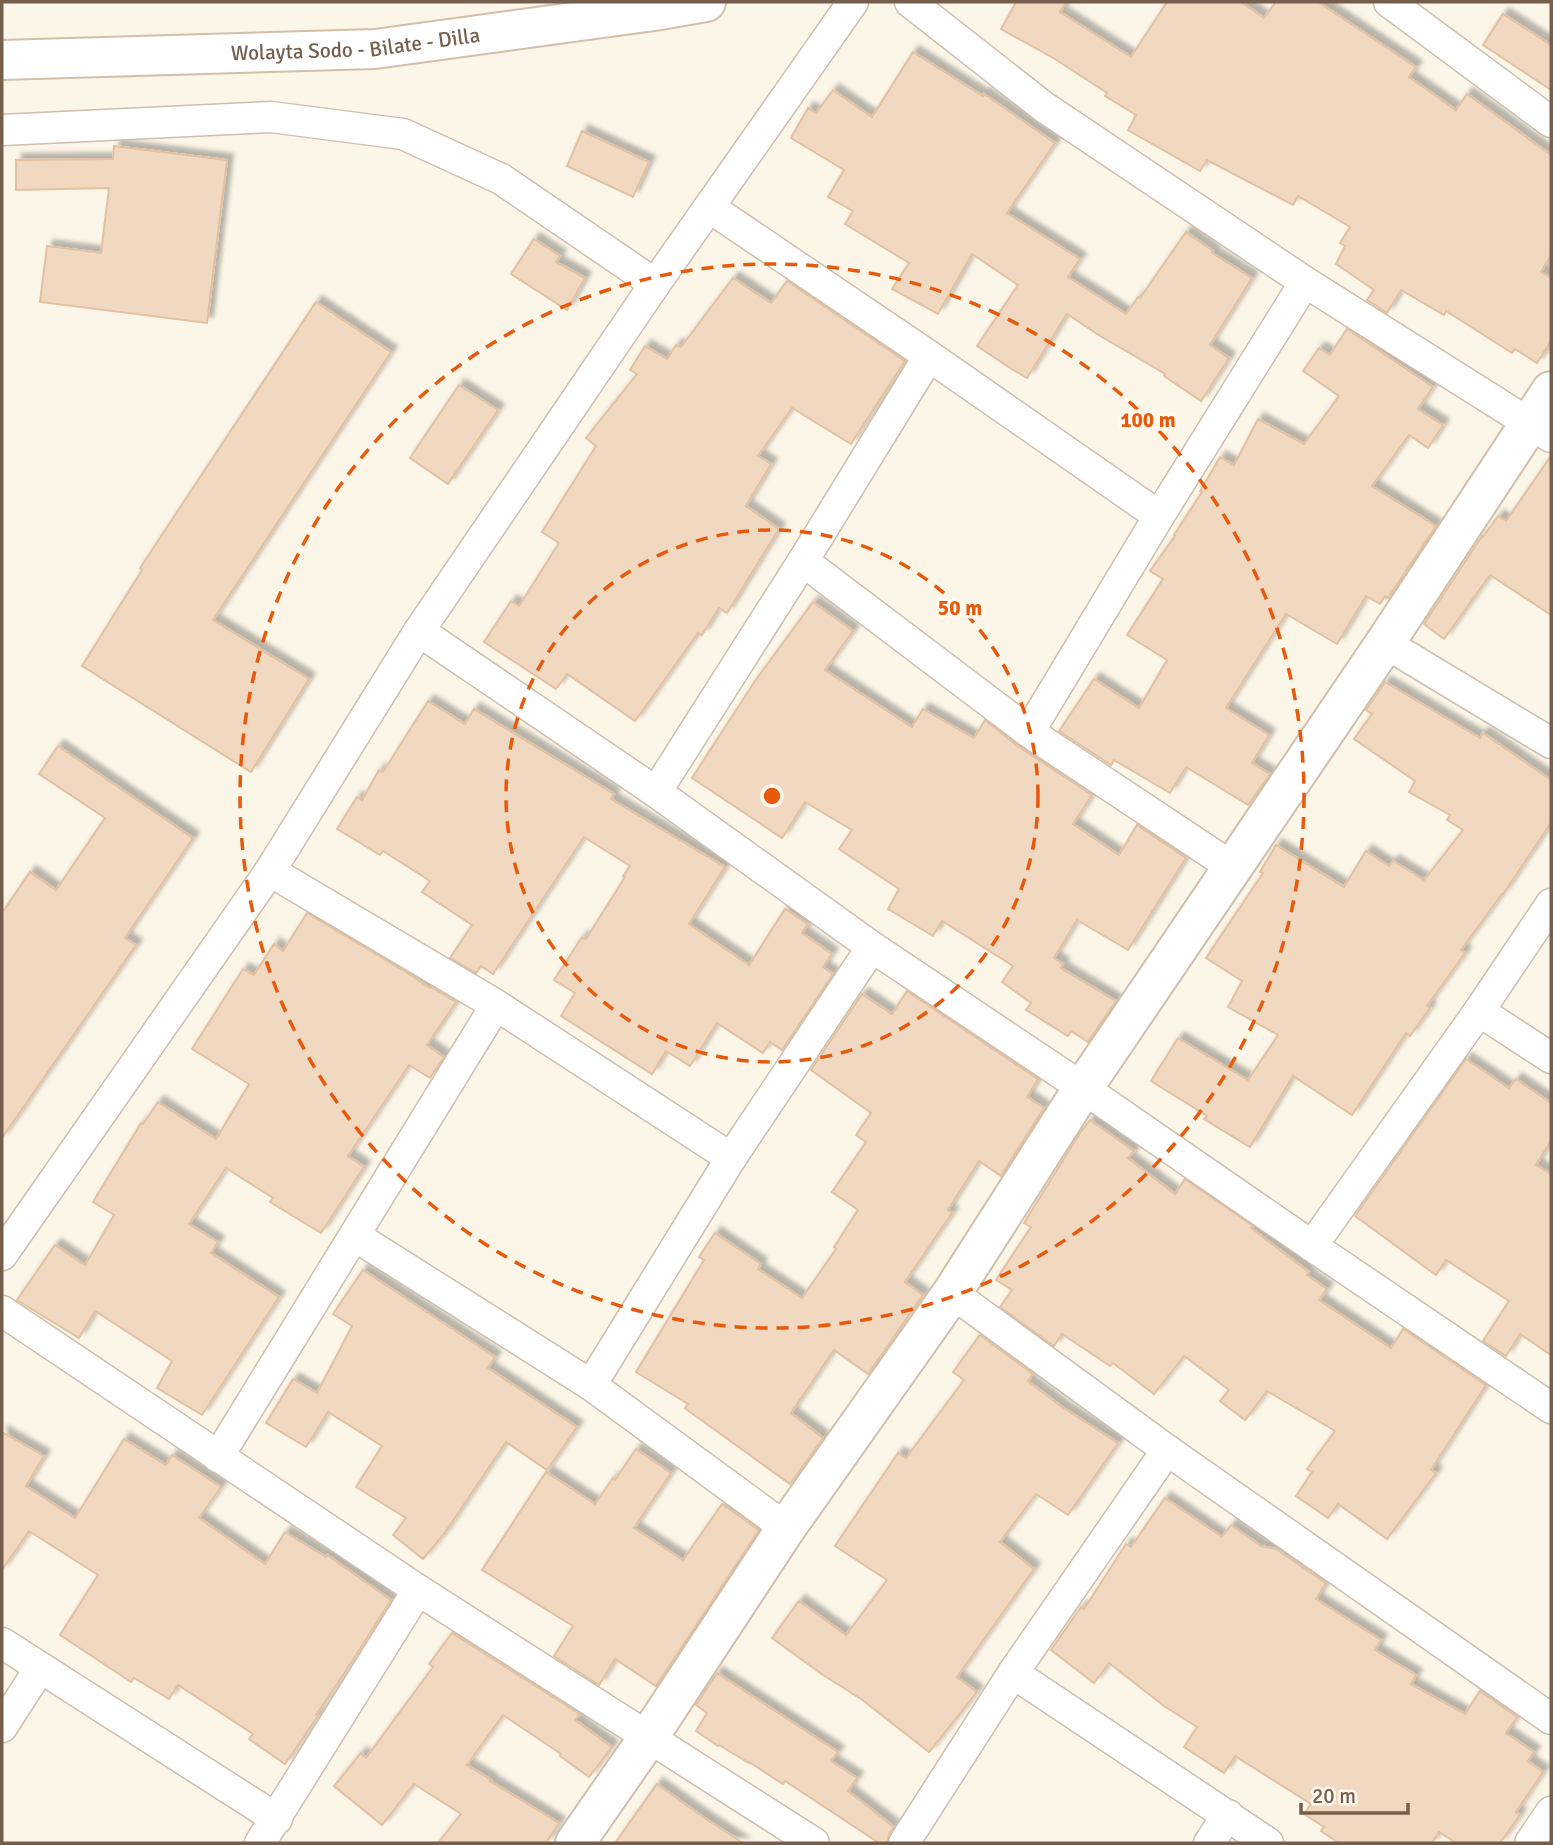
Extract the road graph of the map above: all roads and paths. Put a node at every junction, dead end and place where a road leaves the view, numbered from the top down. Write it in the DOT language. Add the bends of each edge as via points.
graph roads {
  1 [pos="706,2"];
  2 [pos="853,2"];
  3 [pos="910,2"];
  4 [pos="1389,2"];
  5 [pos="602,9"];
  6 [pos="2,60"];
  7 [pos="1551,122"];
  8 [pos="2,130"];
  9 [pos="709,207"];
  10 [pos="1305,282"];
  11 [pos="655,284"];
  12 [pos="929,356"];
  13 [pos="1551,391"];
  14 [pos="1540,430"];
  15 [pos="1158,516"];
  16 [pos="803,561"];
  17 [pos="419,631"];
  18 [pos="1384,643"];
  19 [pos="1028,732"];
  20 [pos="1551,743"];
  21 [pos="656,792"];
  22 [pos="1232,867"];
  23 [pos="270,872"];
  24 [pos="1551,904"];
  25 [pos="872,947"];
  26 [pos="496,1005"];
  27 [pos="1479,1011"];
  28 [pos="1551,1059"];
  29 [pos="1083,1087"];
  30 [pos="731,1158"];
  31 [pos="355,1236"];
  32 [pos="1312,1246"];
  33 [pos="2,1255"];
  34 [pos="952,1293"];
  35 [pos="2,1311"];
  36 [pos="591,1385"];
  37 [pos="1551,1408"];
  38 [pos="1167,1450"];
  39 [pos="218,1457"];
  40 [pos="786,1528"];
  41 [pos="418,1590"];
  42 [pos="2,1643"];
  43 [pos="40,1668"];
  44 [pos="1013,1673"];
  45 [pos="1551,1718"];
  46 [pos="2,1727"];
  47 [pos="648,1738"];
  48 [pos="1551,1812"];
  49 [pos="1228,1815"];
  50 [pos="277,1819"];
  51 [pos="260,1843"];
  52 [pos="575,1843"];
  53 [pos="814,1843"];
  54 [pos="904,1843"];
  55 [pos="1209,1843"];
  56 [pos="1268,1843"];
  57 [pos="1530,1843"];
  1 -- 5 [label="main road, Wolayta Sodo - Bilate - Dilla"];
  2 -- 9 [label="street"];
  3 -- 10 [label="street" via="1044,107"];
  4 -- 7 [label="street"];
  5 -- 6 [label="main road, Wolayta Sodo - Bilate - Dilla" via="375,48"];
  8 -- 11 [label="street" via="271,117 403,134 501,179"];
  9 -- 11 [label="street"];
  9 -- 12 [label="street"];
  10 -- 14 [label="street"];
  10 -- 15 [label="street"];
  11 -- 17 [label="street"];
  12 -- 15 [label="street"];
  12 -- 16 [label="street"];
  13 -- 14 [label="main road"];
  14 -- 18 [label="main road"];
  15 -- 19 [label="street"];
  16 -- 19 [label="street"];
  16 -- 21 [label="street"];
  17 -- 21 [label="street"];
  17 -- 23 [label="street"];
  18 -- 20 [label="street"];
  18 -- 22 [label="main road"];
  19 -- 22 [label="street"];
  21 -- 25 [label="street"];
  22 -- 29 [label="main road"];
  23 -- 26 [label="street"];
  23 -- 33 [label="street"];
  24 -- 27 [label="street"];
  25 -- 29 [label="street"];
  25 -- 30 [label="street"];
  26 -- 30 [label="street"];
  26 -- 31 [label="street"];
  27 -- 28 [label="street"];
  27 -- 32 [label="street"];
  29 -- 32 [label="street"];
  29 -- 34 [label="main road"];
  30 -- 36 [label="street"];
  31 -- 36 [label="street"];
  31 -- 39 [label="street"];
  32 -- 37 [label="street"];
  34 -- 38 [label="street"];
  34 -- 40 [label="main road"];
  35 -- 39 [label="street"];
  36 -- 40 [label="street"];
  38 -- 44 [label="street"];
  38 -- 45 [label="street"];
  39 -- 41 [label="street"];
  40 -- 47 [label="main road"];
  41 -- 47 [label="street"];
  41 -- 50 [label="street"];
  42 -- 43 [label="street"];
  43 -- 46 [label="street"];
  43 -- 50 [label="street"];
  44 -- 49 [label="street"];
  44 -- 54 [label="street"];
  47 -- 52 [label="main road"];
  47 -- 53 [label="street"];
  48 -- 57 [label="street"];
  49 -- 55 [label="street"];
  49 -- 56 [label="street"];
  50 -- 51 [label="street"];
}
